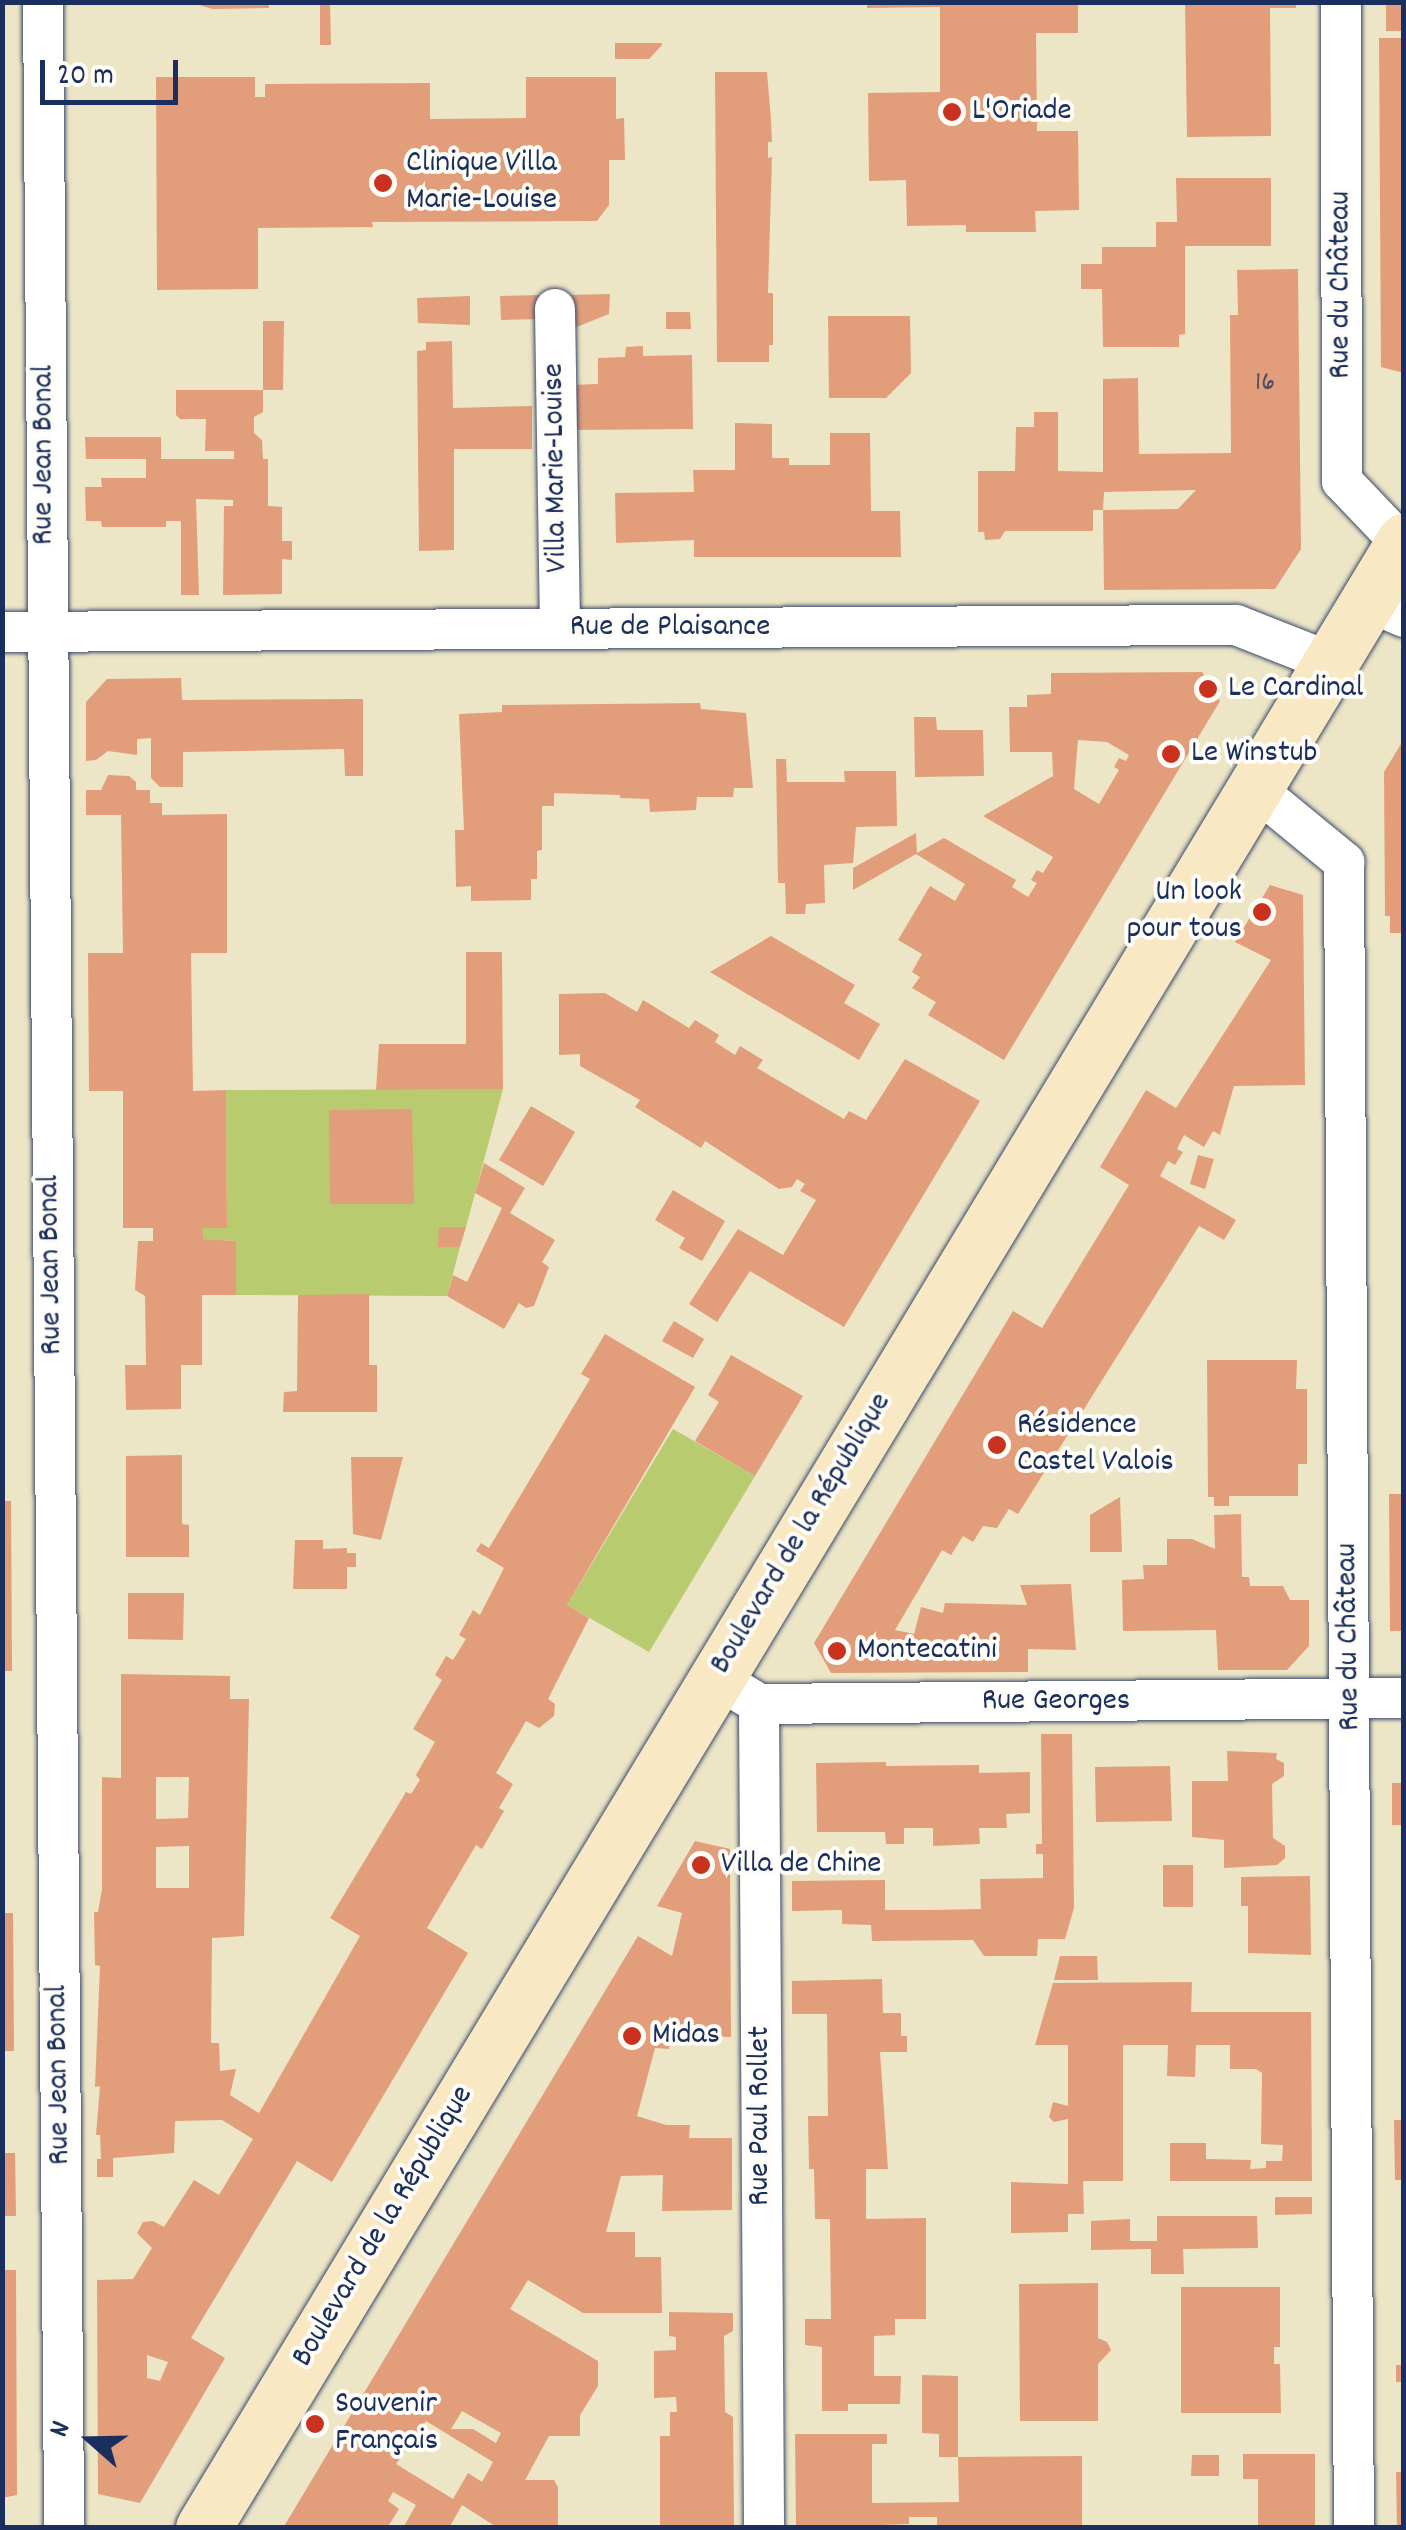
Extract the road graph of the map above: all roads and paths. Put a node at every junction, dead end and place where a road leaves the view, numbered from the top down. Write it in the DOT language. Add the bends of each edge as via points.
graph roads {
  1 [pos="43,2"];
  2 [pos="1341,2"];
  3 [pos="555,309"];
  4 [pos="1403,542"];
  5 [pos="1385,609"];
  6 [pos="560,628"];
  7 [pos="2,632"];
  8 [pos="46,632"];
  9 [pos="1330,662"];
  10 [pos="1254,788"];
  11 [pos="738,1690"];
  12 [pos="1404,1698"];
  13 [pos="1351,1699"];
  14 [pos="64,2528"];
  15 [pos="203,2528"];
  16 [pos="764,2528"];
  17 [pos="1354,2528"];
  1 -- 8 [label="street, Rue Jean Bonal"];
  2 -- 4 [label="street, Rue du Château" via="1342,481"];
  3 -- 6 [label="street, Villa Marie-Louise"];
  4 -- 5 [label="main road, Boulevard de la République"];
  5 -- 9 [label="main road, Boulevard de la République"];
  6 -- 8 [label="street, Rue de Plaisance"];
  6 -- 9 [label="street, Rue de Plaisance" via="1236,624"];
  7 -- 8 [label="street, Rue de Plaisance"];
  8 -- 14 [label="street, Rue Jean Bonal"];
  9 -- 10 [label="main road, Boulevard de la République"];
  10 -- 11 [label="main road, Boulevard de la République"];
  10 -- 13 [label="street, Rue du Château" via="1344,862"];
  11 -- 13 [label="street, Rue Georges"];
  11 -- 15 [label="main road, Boulevard de la République"];
  11 -- 16 [label="street, Rue Paul Rollet"];
  12 -- 13 [label="street, Rue Georges"];
  13 -- 17 [label="street, Rue du Château"];
}
